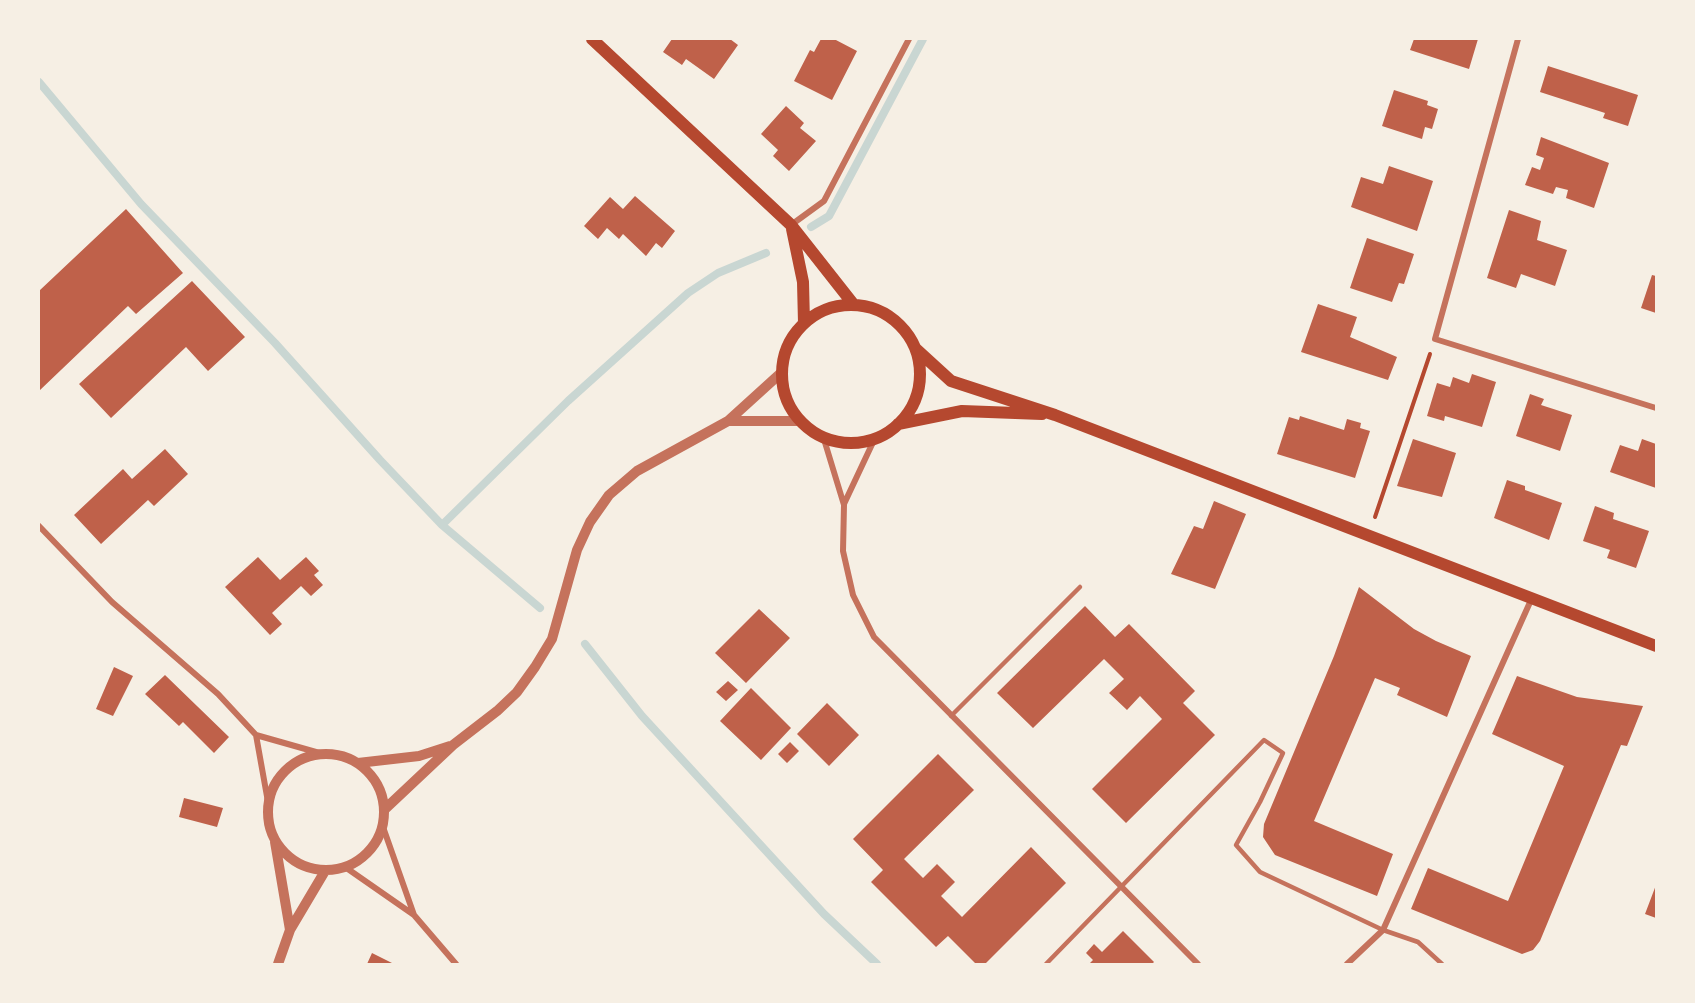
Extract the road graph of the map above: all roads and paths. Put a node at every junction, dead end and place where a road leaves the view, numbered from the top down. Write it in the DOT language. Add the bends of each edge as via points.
graph roads {
  1 [pos="592,39"];
  2 [pos="909,39"];
  3 [pos="1518,39"];
  4 [pos="791,225"];
  5 [pos="854,305"];
  6 [pos="804,323"];
  7 [pos="1435,339"];
  8 [pos="916,349"];
  9 [pos="782,372"];
  10 [pos="1656,408"];
  11 [pos="1055,415"];
  12 [pos="728,421"];
  13 [pos="801,421"];
  14 [pos="898,424"];
  15 [pos="823,436"];
  16 [pos="876,438"];
  17 [pos="844,505"];
  18 [pos="39,526"];
  19 [pos="1368,537"];
  20 [pos="1080,587"];
  21 [pos="1531,600"];
  22 [pos="1656,646"];
  23 [pos="951,716"];
  24 [pos="256,735"];
  25 [pos="453,745"];
  26 [pos="323,754"];
  27 [pos="358,763"];
  28 [pos="268,802"];
  29 [pos="385,809"];
  30 [pos="383,827"];
  31 [pos="275,841"];
  32 [pos="345,867"];
  33 [pos="325,871"];
  34 [pos="1120,885"];
  35 [pos="414,915"];
  36 [pos="290,930"];
  37 [pos="1383,930"];
  38 [pos="278,964"];
  39 [pos="456,964"];
  40 [pos="1046,964"];
  41 [pos="1198,964"];
  42 [pos="1347,964"];
  43 [pos="1442,964"];
  1 -- 4 [label="main road"];
  2 -- 4 [label="street" via="824,201"];
  3 -- 7 [label="street"];
  4 -- 5 [label="main road"];
  4 -- 6 [label="main road" via="803,282"];
  5 -- 6 [label="main road" via="836,306"];
  5 -- 8 [label="main road" via="874,308 891,318"];
  6 -- 9 [label="main road" via="792,337"];
  7 -- 10 [label="street"];
  7 -- 19 [label="path"];
  8 -- 11 [label="main road" via="951,381"];
  8 -- 14 [label="main road" via="918,389 911,408"];
  9 -- 12 [label="street"];
  9 -- 13 [label="main road" via="790,406"];
  11 -- 14 [label="main road" via="962,411"];
  11 -- 19 [label="main road"];
  12 -- 13 [label="street"];
  12 -- 25 [label="street" via="637,471 609,495 577,550 552,639 535,667 504,705"];
  13 -- 15 [label="main road"];
  14 -- 16 [label="main road"];
  15 -- 16 [label="main road" via="840,442"];
  15 -- 17 [label="street"];
  16 -- 17 [label="street"];
  17 -- 23 [label="street" via="843,551 853,595 874,637"];
  18 -- 24 [label="street" via="112,602 218,694"];
  19 -- 21 [label="main road"];
  20 -- 23 [label="lane"];
  21 -- 22 [label="main road"];
  21 -- 37 [label="street"];
  23 -- 34 [label="street"];
  24 -- 26 [label="street"];
  24 -- 28 [label="street"];
  25 -- 27 [label="street" via="419,756"];
  25 -- 29 [label="street"];
  26 -- 27 [label="street"];
  26 -- 28 [label="street" via="304,758 287,768"];
  27 -- 29 [label="street" via="376,783"];
  28 -- 31 [label="street" via="268,822"];
  29 -- 30 [label="street"];
  30 -- 32 [label="street" via="375,845"];
  30 -- 35 [label="street"];
  31 -- 33 [label="street" via="288,857"];
  31 -- 36 [label="street"];
  32 -- 33 [label="street"];
  32 -- 35 [label="street"];
  33 -- 36 [label="street"];
  34 -- 37 [label="lane" via="1264,740 1282,753 1236,844 1260,872"];
  34 -- 40 [label="lane"];
  34 -- 41 [label="street"];
  35 -- 39 [label="street"];
  36 -- 38 [label="street"];
  37 -- 42 [label="street"];
  37 -- 43 [label="lane" via="1418,942"];
}
